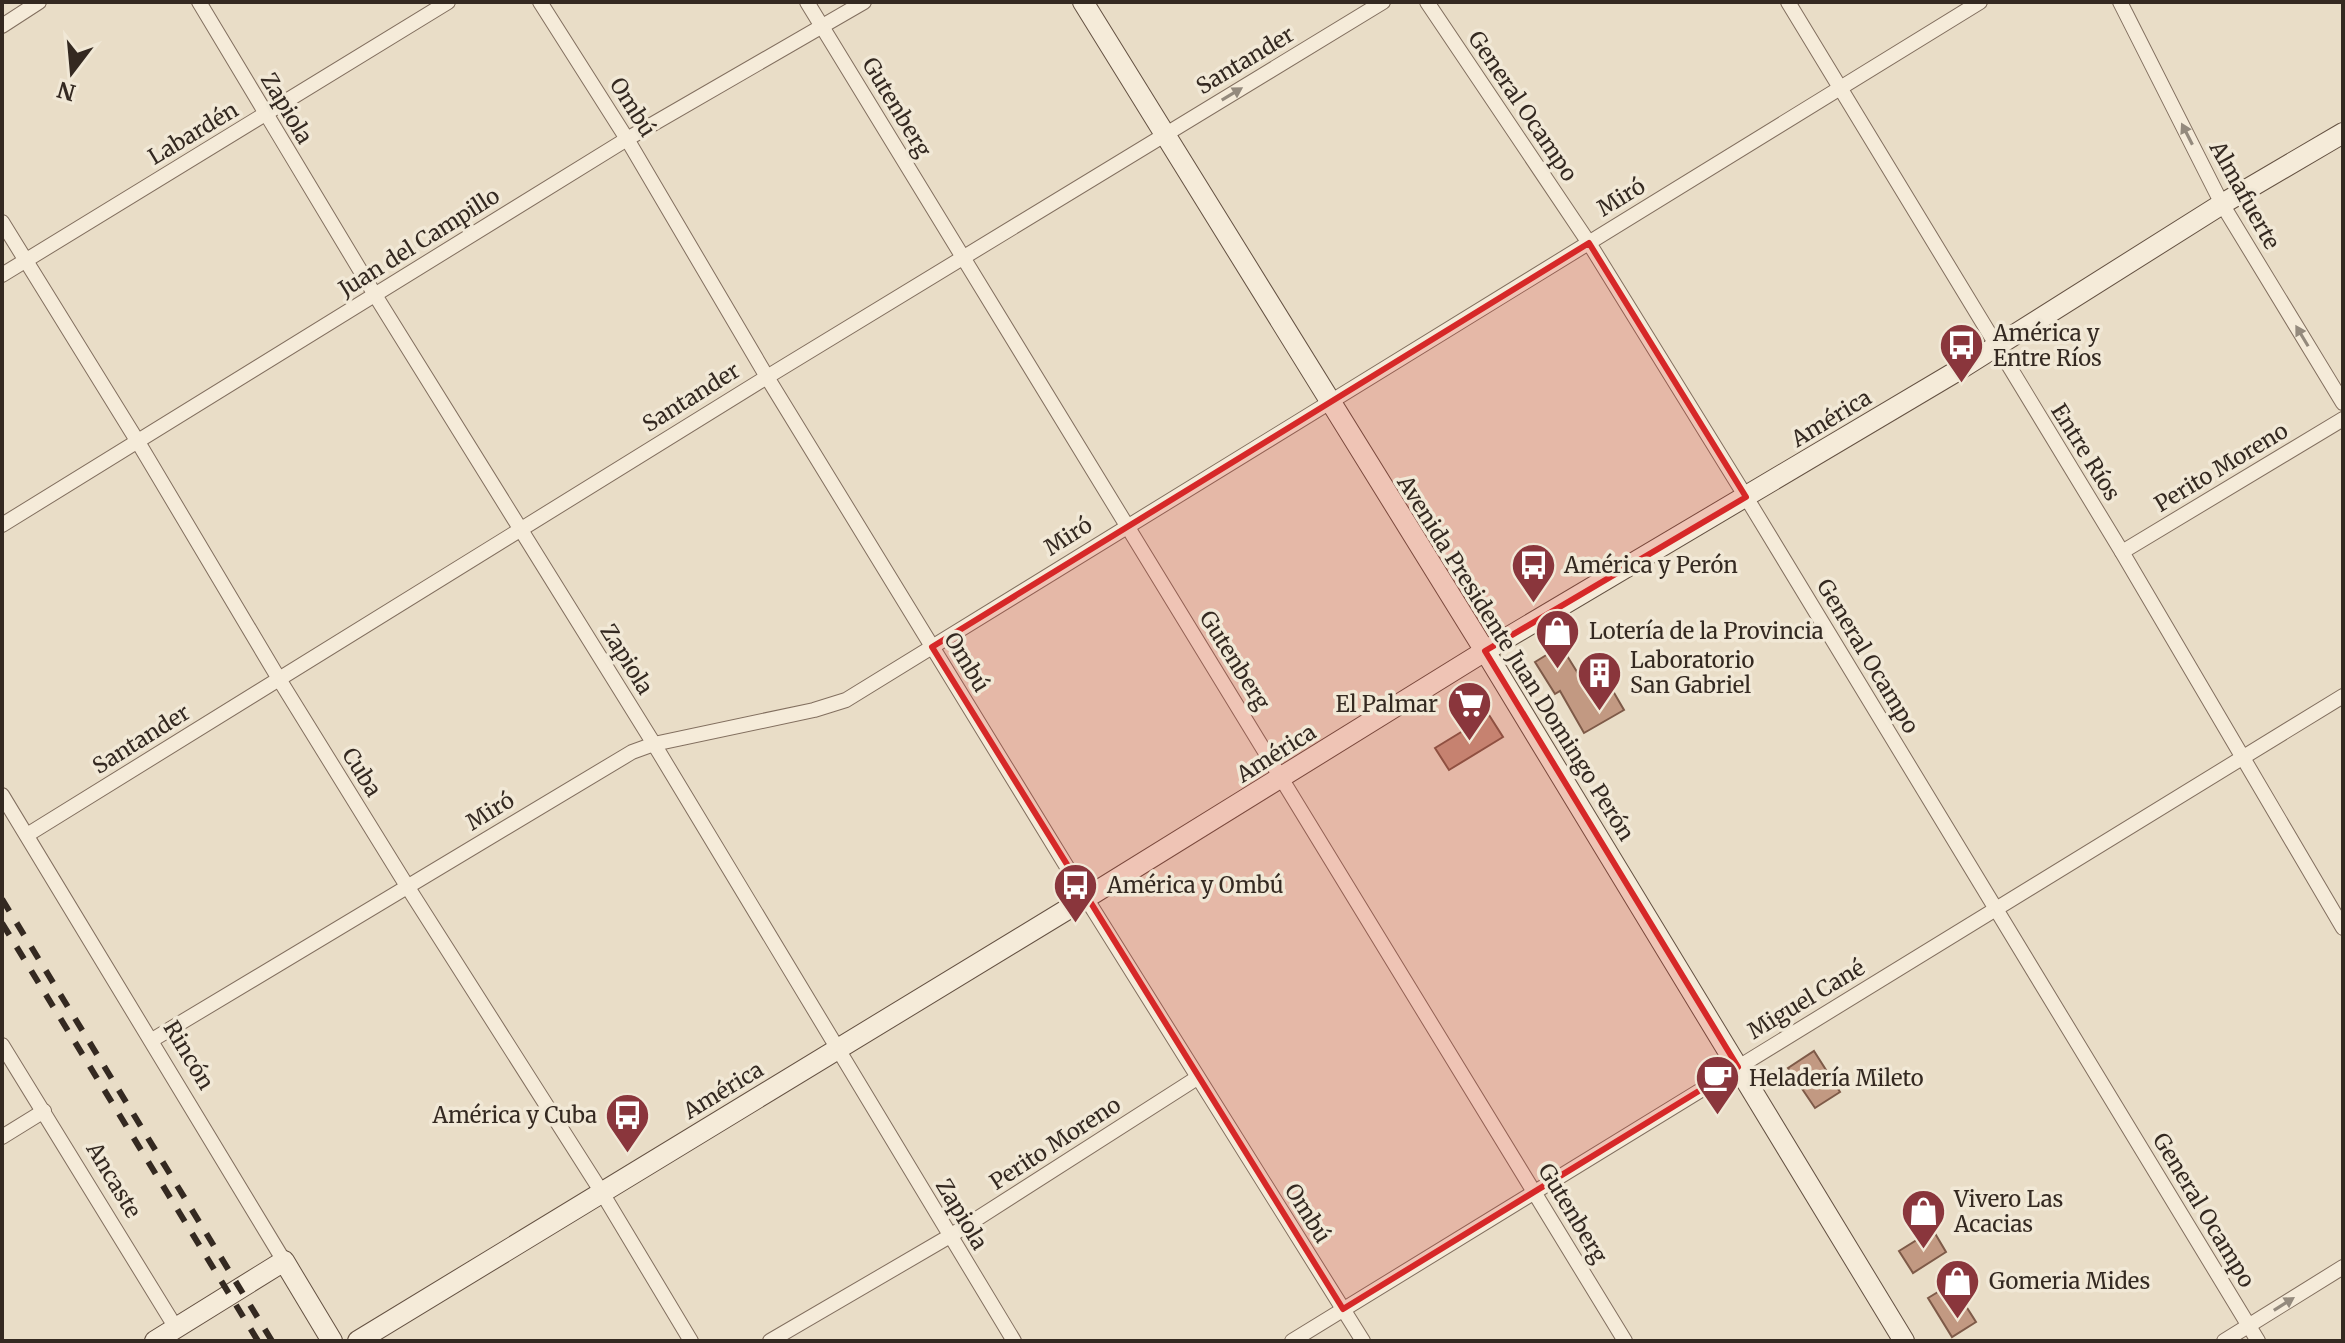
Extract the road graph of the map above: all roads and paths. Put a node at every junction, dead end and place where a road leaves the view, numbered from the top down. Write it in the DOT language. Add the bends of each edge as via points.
graph roads {
  1 [pos="39,2"];
  2 [pos="199,2"];
  3 [pos="448,2"];
  4 [pos="540,2"];
  5 [pos="807,2"];
  6 [pos="864,2"];
  7 [pos="1083,2"];
  8 [pos="1383,2"];
  9 [pos="1427,2"];
  10 [pos="1788,2"];
  11 [pos="1980,2"];
  12 [pos="2120,2"];
  13 [pos="2,26"];
  14 [pos="823,27"];
  15 [pos="1841,89"];
  16 [pos="265,115"];
  17 [pos="2343,133"];
  18 [pos="1165,135"];
  19 [pos="627,139"];
  20 [pos="2222,204"];
  21 [pos="2,222"];
  22 [pos="1589,243"];
  23 [pos="962,259"];
  24 [pos="26,261"];
  25 [pos="2,275"];
  26 [pos="375,295"];
  27 [pos="1996,347"];
  28 [pos="767,377"];
  29 [pos="1330,402"];
  30 [pos="2343,403"];
  31 [pos="2343,419"];
  32 [pos="138,442"];
  33 [pos="1746,497"];
  34 [pos="2,525"];
  35 [pos="1126,525"];
  36 [pos="520,529"];
  37 [pos="2122,552"];
  38 [pos="932,647"];
  39 [pos="1485,651"];
  40 [pos="279,679"];
  41 [pos="2343,696"];
  42 [pos="654,744"];
  43 [pos="2242,758"];
  44 [pos="1281,778"];
  45 [pos="2,795"];
  46 [pos="27,835"];
  47 [pos="407,886"];
  48 [pos="1086,898"];
  49 [pos="1995,909"];
  50 [pos="2343,928"];
  51 [pos="152,1040"];
  52 [pos="2,1045"];
  53 [pos="839,1049"];
  54 [pos="1738,1067"];
  55 [pos="1197,1078"];
  56 [pos="44,1111"];
  57 [pos="2,1137"];
  58 [pos="601,1191"];
  59 [pos="1535,1191"];
  60 [pos="950,1236"];
  61 [pos="284,1261"];
  62 [pos="2343,1267"];
  63 [pos="1343,1309"];
  64 [pos="2249,1326"];
  65 [pos="180,1335"];
  66 [pos="155,1341"];
  67 [pos="332,1341"];
  68 [pos="358,1341"];
  69 [pos="691,1341"];
  70 [pos="770,1341"];
  71 [pos="1014,1341"];
  72 [pos="1292,1341"];
  73 [pos="1363,1341"];
  74 [pos="1625,1341"];
  75 [pos="1904,1341"];
  76 [pos="2224,1341"];
  77 [pos="2258,1341"];
  1 -- 13 [label="street"];
  2 -- 16 [label="street, Zapiola"];
  3 -- 16 [label="street, Labardén"];
  4 -- 19 [label="street, Ombú"];
  5 -- 14 [label="street, Gutenberg"];
  6 -- 14 [label="street, Juan del Campillo"];
  7 -- 18 [label="street, Avenida Presidente Juan Domingo Perón"];
  18 -- 8 [label="street, Santander, one-way"];
  9 -- 22 [label="street, General Ocampo"];
  10 -- 15 [label="street, Entre Ríos"];
  11 -- 15 [label="street, Miró"];
  20 -- 12 [label="street, Almafuerte, one-way"];
  14 -- 19 [label="street, Juan del Campillo"];
  14 -- 23 [label="street, Gutenberg"];
  15 -- 22 [label="street, Miró"];
  15 -- 27 [label="street, Entre Ríos"];
  16 -- 24 [label="street, Labardén"];
  16 -- 26 [label="street, Zapiola"];
  17 -- 20 [label="street, América"];
  18 -- 23 [label="street, Santander"];
  18 -- 29 [label="street, Avenida Presidente Juan Domingo Perón"];
  19 -- 26 [label="street, Juan del Campillo"];
  19 -- 28 [label="street, Ombú"];
  20 -- 27 [label="street, América"];
  30 -- 20 [label="street, Almafuerte, one-way"];
  21 -- 24 [label="street, Cuba"];
  22 -- 29 [label="street, Miró"];
  22 -- 33 [label="street, General Ocampo"];
  23 -- 28 [label="street, Santander"];
  23 -- 35 [label="street, Gutenberg"];
  24 -- 25 [label="street, Labardén"];
  24 -- 32 [label="street, Cuba"];
  26 -- 32 [label="street, Juan del Campillo"];
  26 -- 36 [label="street, Zapiola"];
  27 -- 33 [label="street, América"];
  27 -- 37 [label="street, Entre Ríos"];
  28 -- 36 [label="street, Santander"];
  28 -- 38 [label="street, Ombú"];
  29 -- 35 [label="street, Miró"];
  29 -- 39 [label="street, Avenida Presidente Juan Domingo Perón"];
  31 -- 37 [label="street, Perito Moreno"];
  32 -- 34 [label="street, Juan del Campillo"];
  32 -- 40 [label="street, Cuba"];
  33 -- 39 [label="street, América"];
  33 -- 49 [label="street, General Ocampo"];
  35 -- 38 [label="street, Miró"];
  35 -- 44 [label="street, Gutenberg"];
  36 -- 40 [label="street, Santander"];
  36 -- 42 [label="street, Zapiola"];
  37 -- 43 [label="street, Entre Ríos"];
  38 -- 42 [label="street, Miró" via="832,705"];
  38 -- 48 [label="street, Ombú"];
  39 -- 44 [label="street, América"];
  39 -- 54 [label="street, Avenida Presidente Juan Domingo Perón"];
  40 -- 46 [label="street, Santander"];
  40 -- 47 [label="street, Cuba"];
  41 -- 43 [label="street, Miguel Cané"];
  42 -- 47 [label="street, Miró" via="632,752"];
  42 -- 53 [label="street, Zapiola"];
  43 -- 49 [label="street, Miguel Cané"];
  43 -- 50 [label="street, Entre Ríos"];
  44 -- 48 [label="street, América"];
  44 -- 59 [label="street, Gutenberg"];
  45 -- 46 [label="street, Rincón"];
  46 -- 51 [label="street, Rincón"];
  47 -- 51 [label="street, Miró"];
  47 -- 58 [label="street, Cuba"];
  48 -- 53 [label="street, América"];
  48 -- 55 [label="street, Ombú"];
  49 -- 54 [label="street, Miguel Cané"];
  49 -- 64 [label="street, General Ocampo"];
  51 -- 61 [label="street, Rincón"];
  52 -- 56 [label="street, Ancaste"];
  53 -- 58 [label="street, América"];
  53 -- 60 [label="street, Zapiola"];
  54 -- 59 [label="street, Miguel Cané"];
  54 -- 75 [label="street, Avenida Presidente Juan Domingo Perón"];
  55 -- 60 [label="street, Perito Moreno"];
  55 -- 63 [label="street, Ombú"];
  56 -- 57 [label="street"];
  56 -- 65 [label="street, Ancaste"];
  58 -- 68 [label="street, América"];
  58 -- 69 [label="street, Cuba"];
  59 -- 63 [label="street, Miguel Cané"];
  59 -- 74 [label="street, Gutenberg"];
  60 -- 70 [label="street, Perito Moreno"];
  60 -- 71 [label="street, Zapiola"];
  61 -- 65 [label="street"];
  61 -- 67 [label="street, Rincón"];
  64 -- 62 [label="street, one-way"];
  63 -- 72 [label="street, Miguel Cané"];
  63 -- 73 [label="street, Ombú"];
  64 -- 76 [label="street"];
  64 -- 77 [label="street, General Ocampo"];
  65 -- 66 [label="street"];
}
